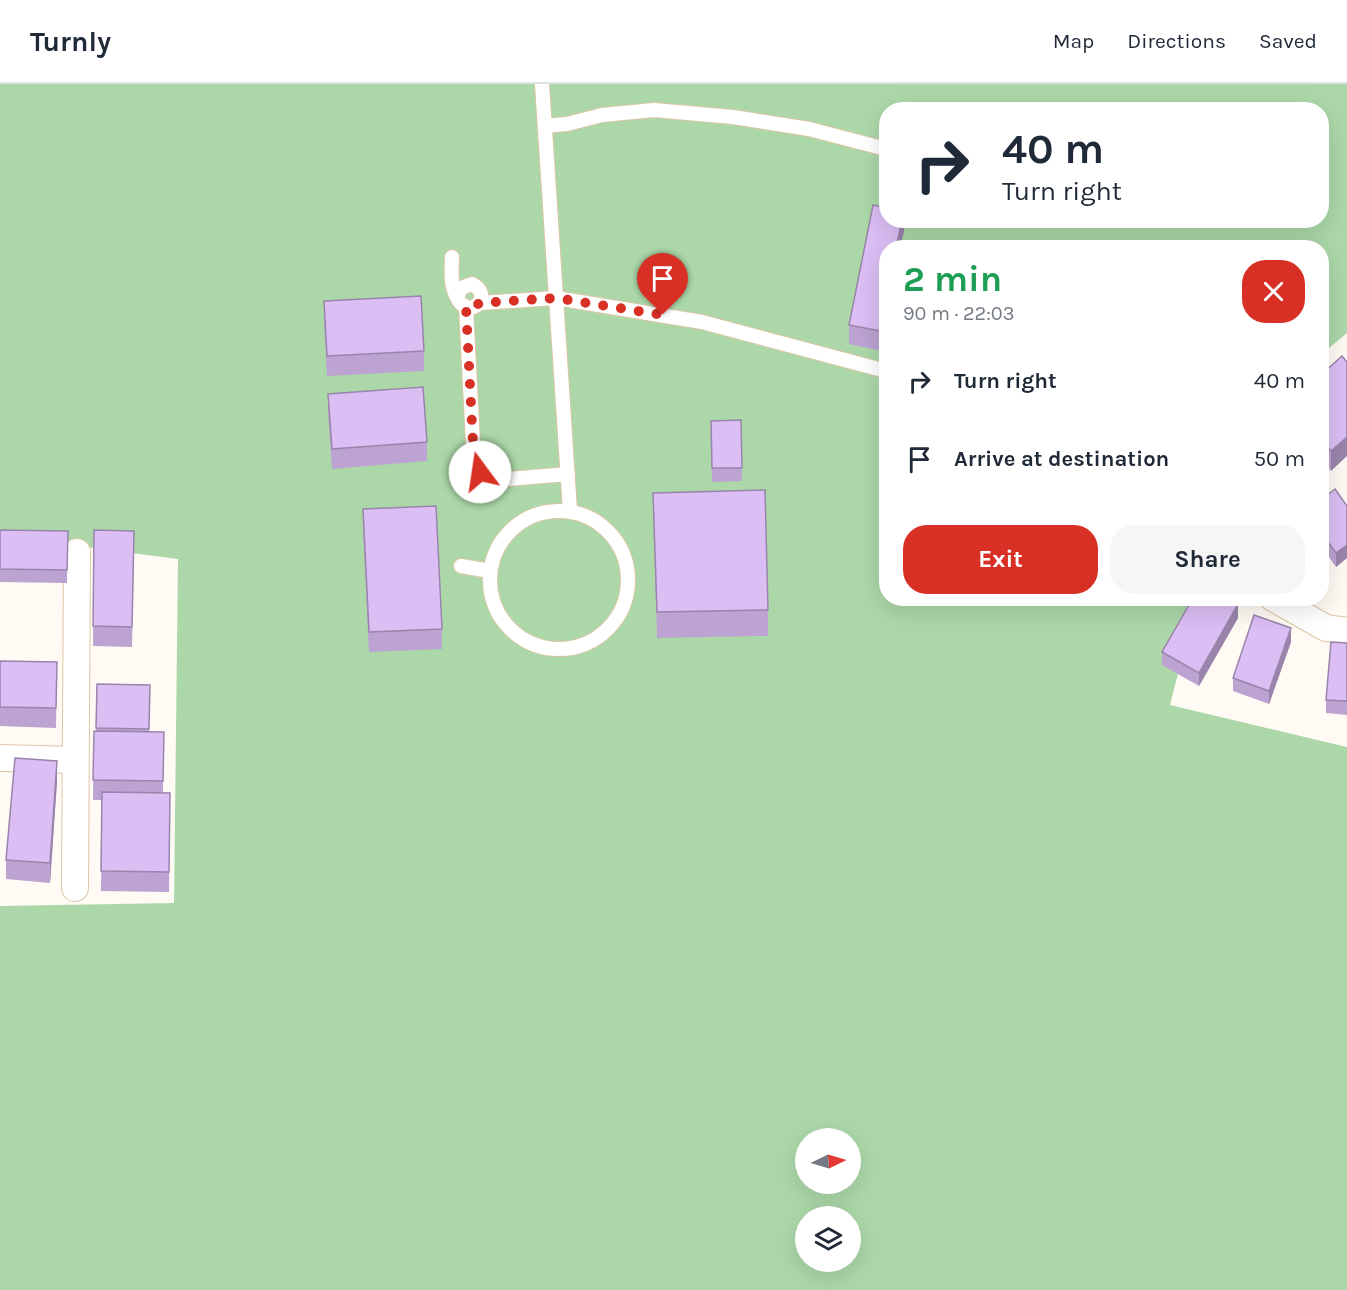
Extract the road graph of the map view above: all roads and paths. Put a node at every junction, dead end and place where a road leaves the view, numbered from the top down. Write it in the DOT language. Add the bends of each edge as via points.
graph roads {
  1 [pos="542,84"];
  2 [pos="545,126"];
  3 [pos="879,147"];
  4 [pos="452,256"];
  5 [pos="556,298"];
  6 [pos="462,301"];
  7 [pos="480,303"];
  8 [pos="879,369"];
  9 [pos="568,474"];
  10 [pos="570,511"];
  11 [pos="77,552"];
  12 [pos="461,566"];
  13 [pos="490,571"];
  14 [pos="1287,606"];
  15 [pos="1347,631"];
  16 [pos="0,758"];
  17 [pos="75,760"];
  18 [pos="75,888"];
  1 -- 2 [label="lane"];
  2 -- 3 [label="lane" via="654,110 810,129"];
  2 -- 5 [label="lane"];
  4 -- 6 [label="lane" via="453,286"];
  5 -- 7 [label="lane"];
  5 -- 8 [label="lane" via="702,322"];
  5 -- 9 [label="lane"];
  6 -- 7 [label="lane" via="473,307"];
  6 -- 7 [label="lane" via="459,291 472,284 481,291"];
  6 -- 9 [label="lane" via="474,463 488,478 497,480"];
  9 -- 10 [label="lane"];
  10 -- 13 [label="lane" via="537,515 509,532 496,550"];
  10 -- 13 [label="lane" via="592,519 611,534 624,554 634,588 615,622 597,639 576,648 552,650 530,644 512,632 498,615 491,594"];
  11 -- 17 [label="street"];
  12 -- 13 [label="lane"];
  14 -- 15 [label="street" via="1326,628"];
  16 -- 17 [label="street"];
  17 -- 18 [label="street"];
}
